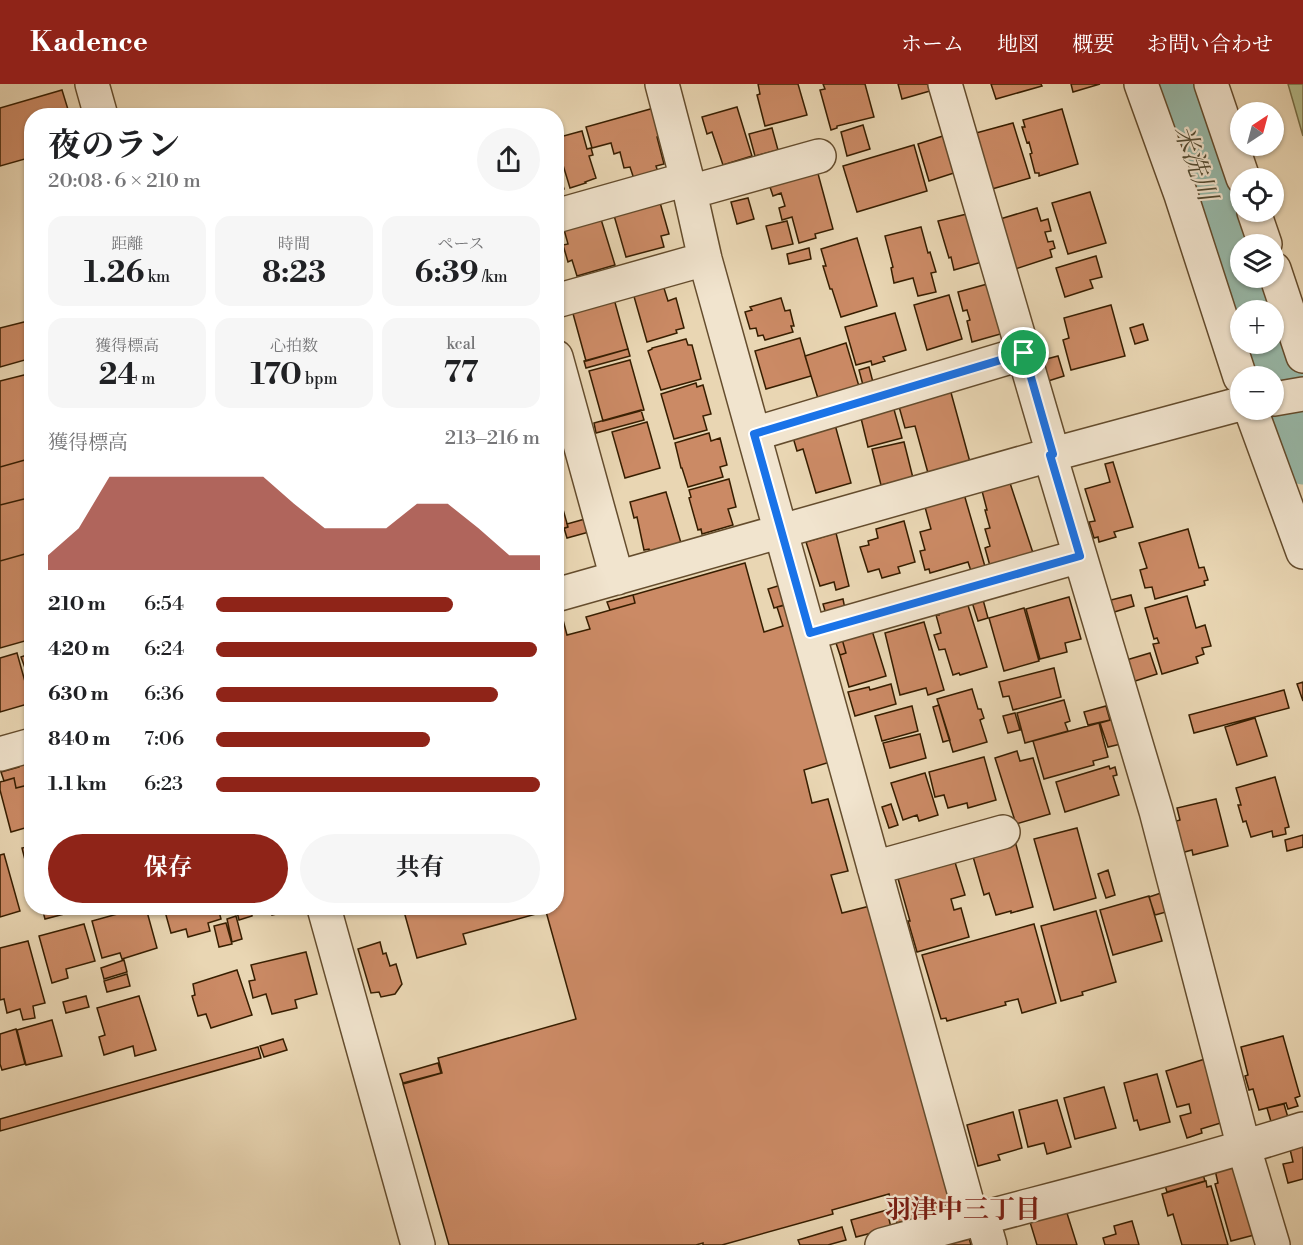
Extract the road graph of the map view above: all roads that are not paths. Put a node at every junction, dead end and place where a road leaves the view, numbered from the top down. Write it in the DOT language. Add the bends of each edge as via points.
graph roads {
  1 [pos="92,84"];
  2 [pos="662,84"];
  3 [pos="945,84"];
  4 [pos="1141,84"];
  5 [pos="1211,84"];
  6 [pos="99,108"];
  7 [pos="819,156"];
  8 [pos="1240,168"];
  9 [pos="689,185"];
  10 [pos="564,214"];
  11 [pos="705,259"];
  12 [pos="1280,288"];
  13 [pos="564,299"];
  14 [pos="1024,353"];
  15 [pos="1303,356"];
  16 [pos="1236,366"];
  17 [pos="564,386"];
  18 [pos="1303,394"];
  19 [pos="1284,397"];
  20 [pos="1230,407"];
  21 [pos="1255,420"];
  22 [pos="754,434"];
  23 [pos="1051,455"];
  24 [pos="781,531"];
  25 [pos="1303,552"];
  26 [pos="1080,556"];
  27 [pos="617,578"];
  28 [pos="564,593"];
  29 [pos="810,633"];
  30 [pos="24,747"];
  31 [pos="0,754"];
  32 [pos="1003,832"];
  33 [pos="874,868"];
  34 [pos="326,915"];
  35 [pos="1303,1129"];
  36 [pos="1244,1148"];
  37 [pos="981,1227"];
  38 [pos="418,1245"];
  39 [pos="882,1245"];
  40 [pos="1273,1245"];
  1 -- 6 [label="street"];
  2 -- 9 [label="street"];
  3 -- 14 [label="street"];
  4 -- 16 [label="street"];
  5 -- 8 [label="street"];
  7 -- 9 [label="street"];
  9 -- 10 [label="street"];
  9 -- 11 [label="street"];
  11 -- 13 [label="street"];
  11 -- 22 [label="street"];
  12 -- 15 [label="street"];
  14 -- 22 [label="street"];
  14 -- 23 [label="street"];
  17 -- 27 [label="street"];
  18 -- 19 [label="street"];
  20 -- 23 [label="street"];
  21 -- 25 [label="street"];
  22 -- 24 [label="street"];
  23 -- 24 [label="street"];
  23 -- 26 [label="street"];
  24 -- 27 [label="street"];
  24 -- 29 [label="street"];
  26 -- 29 [label="street"];
  26 -- 36 [label="street" via="1156,811"];
  27 -- 28 [label="street"];
  29 -- 33 [label="street"];
  30 -- 31 [label="street"];
  32 -- 33 [label="street"];
  33 -- 37 [label="street"];
  34 -- 38 [label="street"];
  35 -- 36 [label="street"];
  36 -- 37 [label="street"];
  36 -- 40 [label="street"];
  37 -- 39 [label="street"];
}
